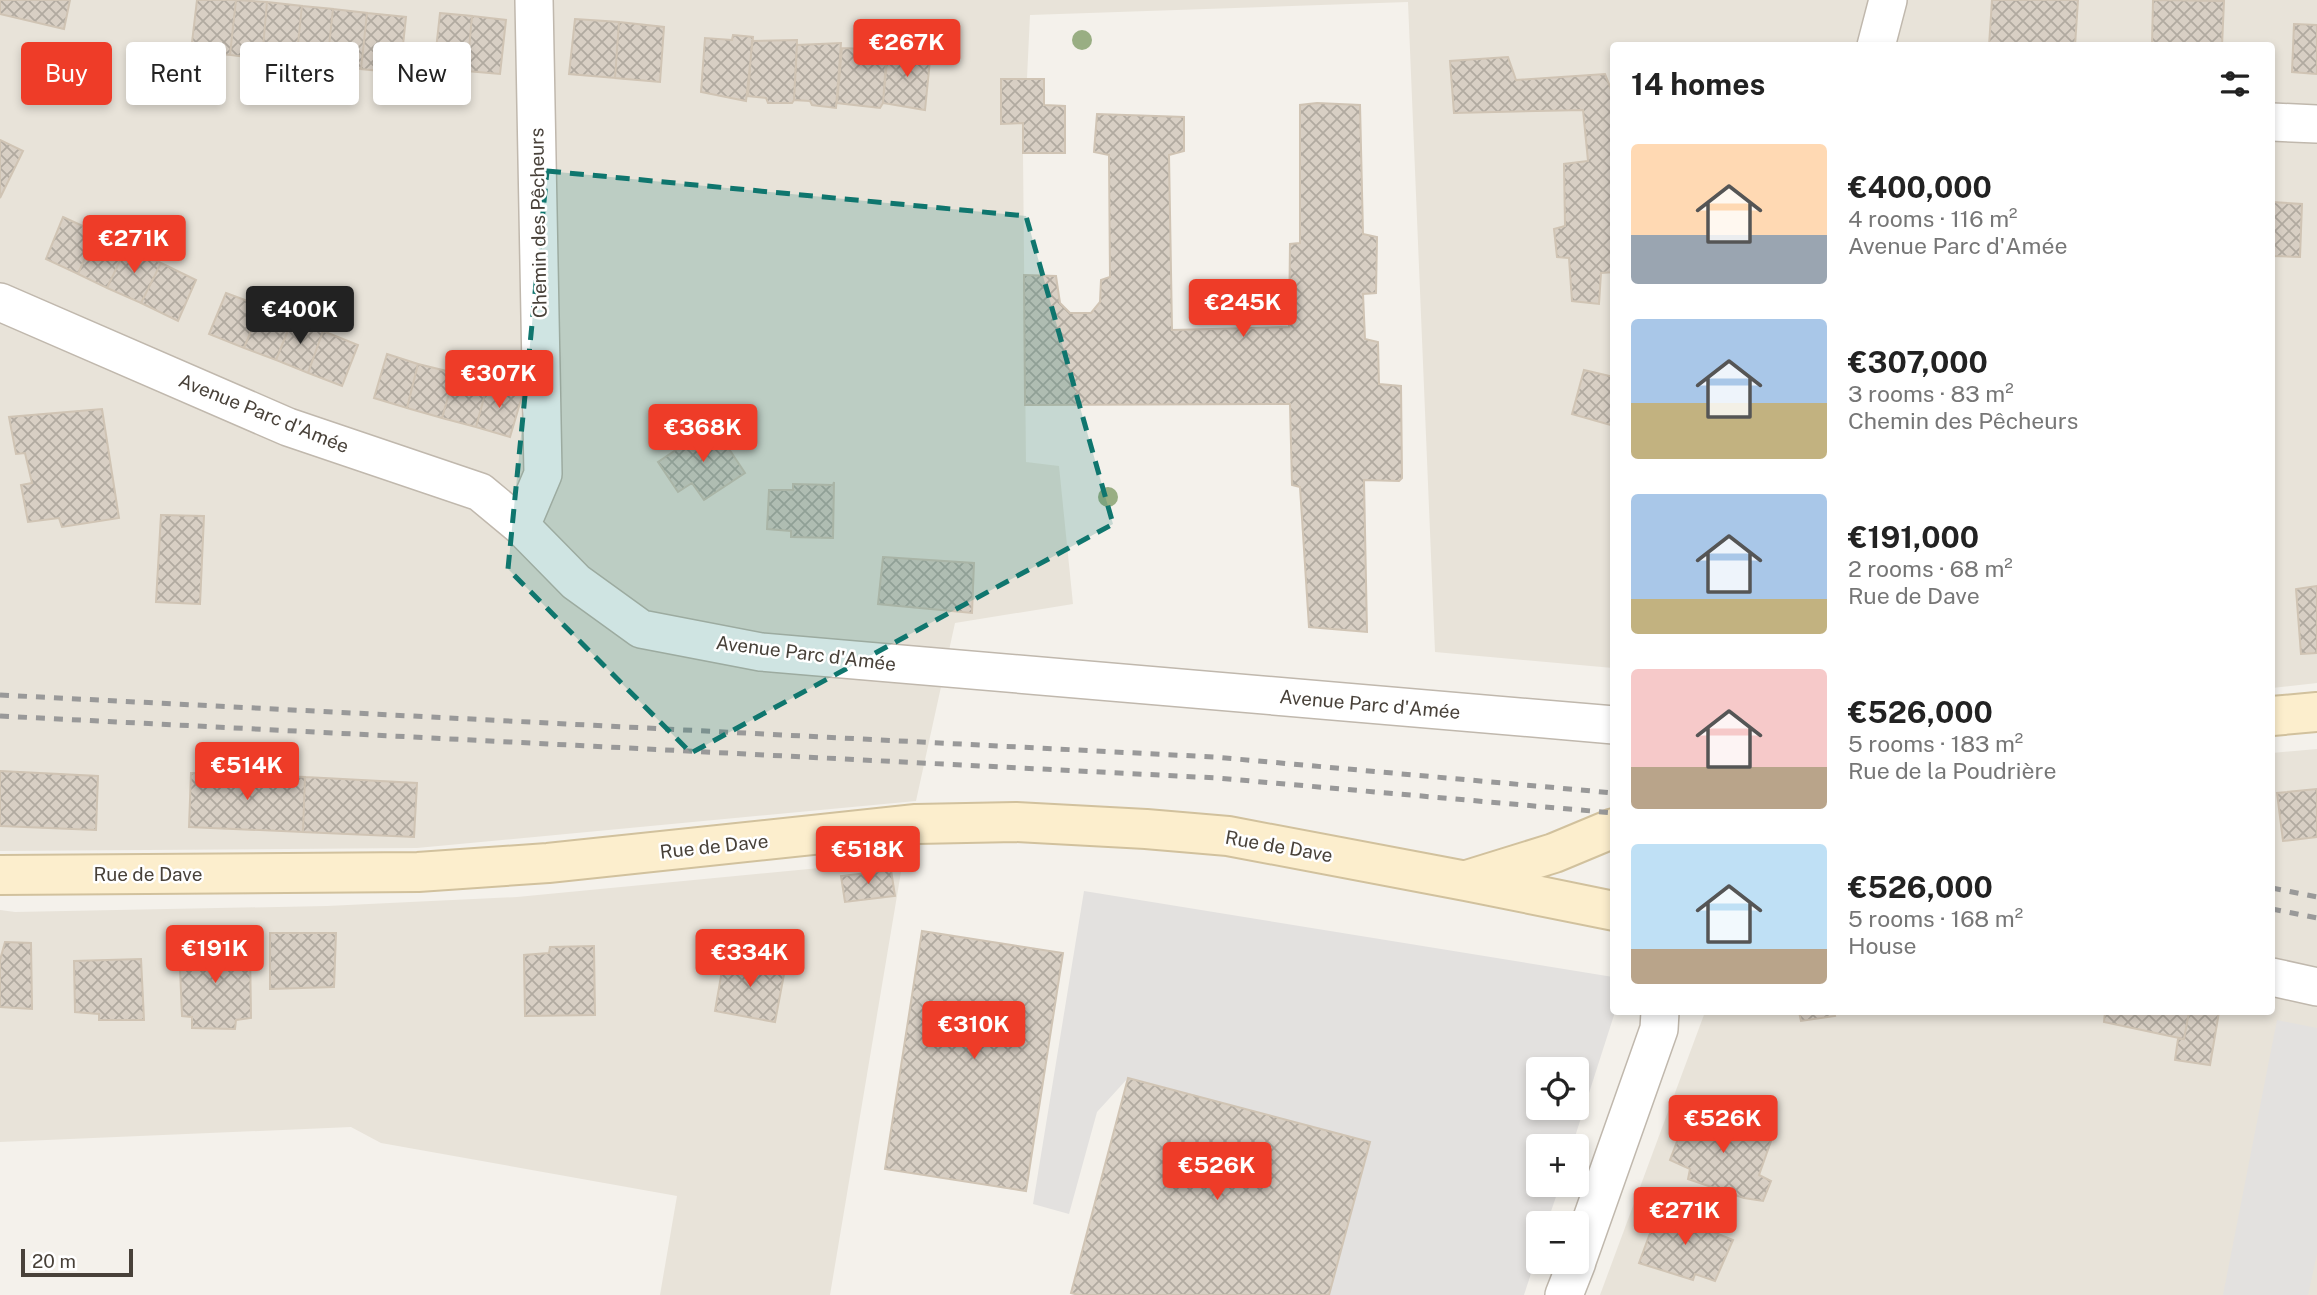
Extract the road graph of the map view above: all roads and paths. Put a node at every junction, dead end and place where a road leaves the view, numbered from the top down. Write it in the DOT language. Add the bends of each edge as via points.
graph roads {
  1 [pos="534,0"];
  2 [pos="1888,0"];
  3 [pos="1877,42"];
  4 [pos="2275,122"];
  5 [pos="2317,124"];
  6 [pos="0,302"];
  7 [pos="521,526"];
  8 [pos="2317,712"];
  9 [pos="2275,716"];
  10 [pos="1610,725"];
  11 [pos="1610,830"];
  12 [pos="0,875"];
  13 [pos="1466,881"];
  14 [pos="1610,910"];
  15 [pos="2275,978"];
  16 [pos="2317,987"];
  17 [pos="1660,1015"];
  18 [pos="1589,1227"];
  19 [pos="1572,1274"];
  20 [pos="1564,1295"];
  1 -- 7 [label="street, Chemin des Pêcheurs" via="543,474"];
  2 -- 3 [label="street"];
  4 -- 5 [label="street"];
  6 -- 7 [label="street, Avenue Parc d'Amée" via="288,427 480,492"];
  7 -- 10 [label="street, Avenue Parc d'Amée" via="576,582 641,629 761,652"];
  8 -- 9 [label="main road"];
  11 -- 13 [label="main road, Rue de Dave"];
  12 -- 13 [label="main road, Rue de Dave" via="418,872 561,862 916,824 1016,822 1228,836"];
  13 -- 14 [label="main road, Rue de Dave"];
  15 -- 16 [label="street"];
  17 -- 18 [label="street" via="1659,1029"];
  19 -- 20 [label="street"];
}
